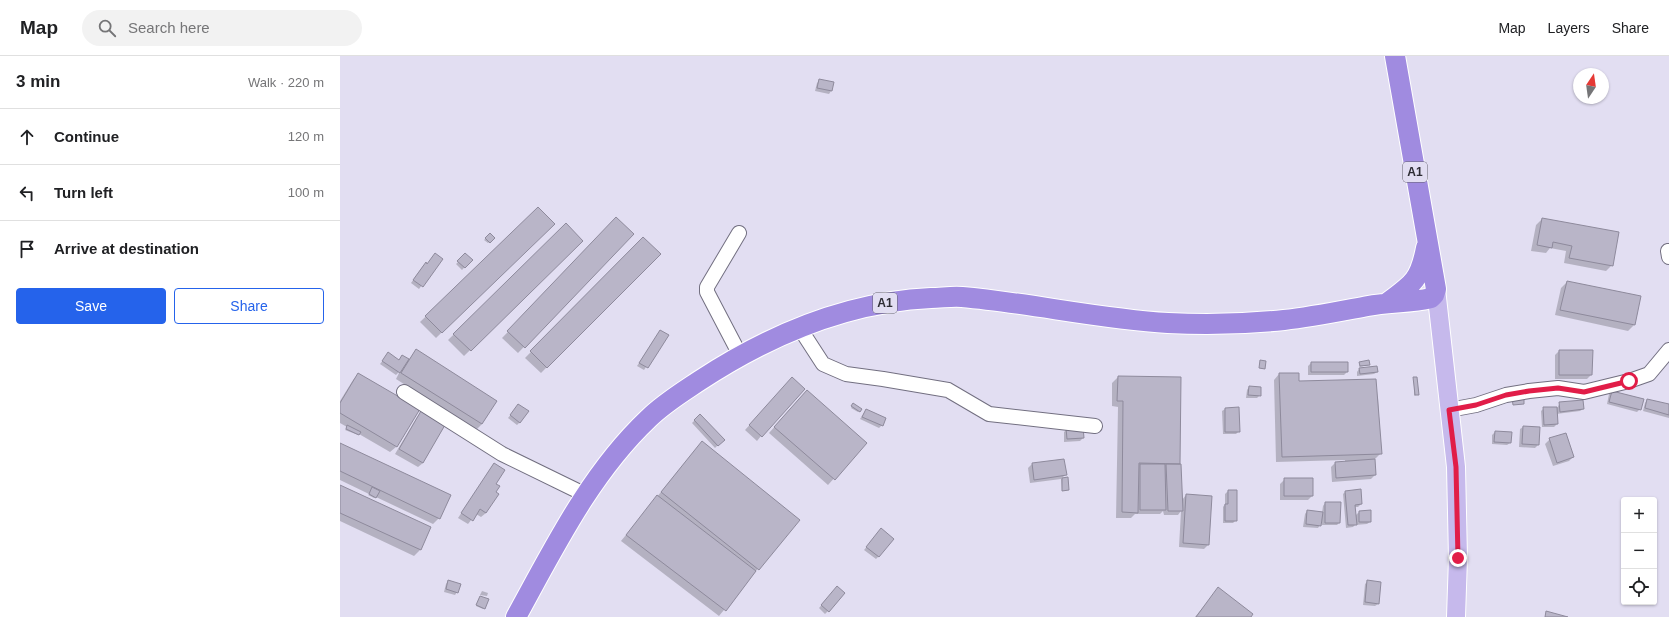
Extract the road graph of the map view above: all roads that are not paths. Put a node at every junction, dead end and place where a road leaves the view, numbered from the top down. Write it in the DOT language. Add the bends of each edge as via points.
graph roads {
  1 [pos="1395,56"];
  2 [pos="739,233"];
  3 [pos="1427,242"];
  4 [pos="1436,289"];
  5 [pos="1387,303"];
  6 [pos="799,328"];
  7 [pos="1669,350"];
  8 [pos="740,355"];
  9 [pos="404,392"];
  10 [pos="1449,410"];
  11 [pos="1095,426"];
  12 [pos="586,495"];
  13 [pos="516,617"];
  14 [pos="1456,617"];
  1 -- 3 [label="highway, A1"];
  2 -- 8 [label="street" via="707,292"];
  3 -- 4 [label="highway, A1"];
  3 -- 5 [label="highway, A1" via="1420,273 1405,290"];
  4 -- 5 [label="highway, A1" via="1434,295 1427,299"];
  4 -- 10 [label="main road"];
  5 -- 6 [label="highway, A1" via="1286,320 1170,323 952,297 874,305 835,314"];
  6 -- 8 [label="highway, A1"];
  6 -- 11 [label="street" via="823,364 846,374 948,390 989,414"];
  7 -- 10 [label="street" via="1649,374 1629,381 1584,392 1558,388 1529,391"];
  8 -- 12 [label="highway, A1" via="672,398 647,419"];
  9 -- 12 [label="street" via="502,454"];
  10 -- 14 [label="main road" via="1456,467"];
  12 -- 13 [label="highway, A1"];
}
